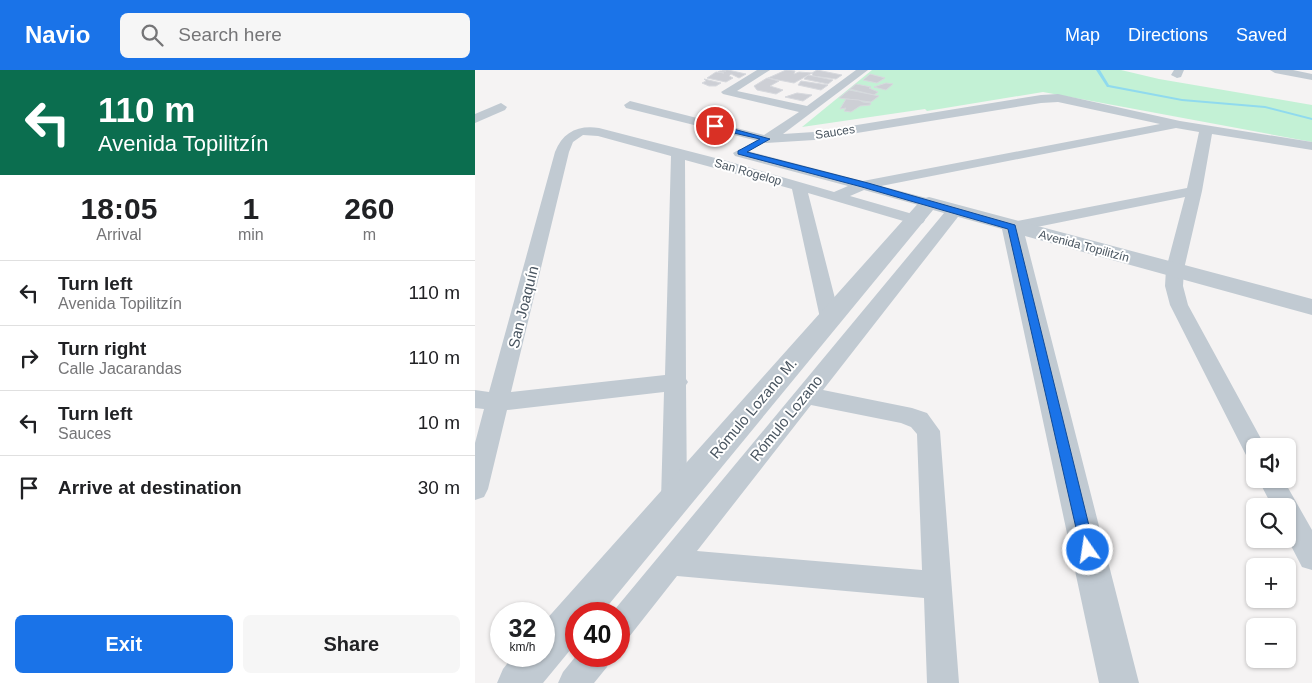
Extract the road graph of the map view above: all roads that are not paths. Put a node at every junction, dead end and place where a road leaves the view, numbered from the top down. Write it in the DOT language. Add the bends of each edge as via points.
graph roads {
  1 [pos="765,70"];
  2 [pos="863,70"];
  3 [pos="1275,70"];
  4 [pos="1312,77"];
  5 [pos="630,105"];
  6 [pos="501,108"];
  7 [pos="809,110"];
  8 [pos="475,119"];
  9 [pos="1180,124"];
  10 [pos="1206,129"];
  11 [pos="579,131"];
  12 [pos="766,139"];
  13 [pos="1312,146"];
  14 [pos="741,153"];
  15 [pos="678,154"];
  16 [pos="722,164"];
  17 [pos="865,185"];
  18 [pos="799,187"];
  19 [pos="1194,191"];
  20 [pos="834,197"];
  21 [pos="934,211"];
  22 [pos="1012,227"];
  23 [pos="1175,269"];
  24 [pos="1312,307"];
  25 [pos="830,318"];
  26 [pos="677,382"];
  27 [pos="804,395"];
  28 [pos="475,399"];
  29 [pos="499,402"];
  30 [pos="1249,438"];
  31 [pos="475,489"];
  32 [pos="674,500"];
  33 [pos="1296,528"];
  34 [pos="1312,557"];
  35 [pos="671,562"];
  36 [pos="937,585"];
  37 [pos="586,602"];
  38 [pos="630,613"];
  39 [pos="565,627"];
  40 [pos="555,639"];
  41 [pos="531,667"];
  42 [pos="586,667"];
  43 [pos="517,683"];
  44 [pos="574,683"];
  45 [pos="943,683"];
  46 [pos="1119,683"];
  1 -- 7 [label="street" via="727,92"];
  2 -- 7 [label="street"];
  3 -- 4 [label="street"];
  5 -- 12 [label="street, Sauces"];
  6 -- 8 [label="street"];
  7 -- 12 [label="street"];
  9 -- 10 [label="street, Sauces"];
  9 -- 12 [label="street, Sauces" via="1069,100 1041,98 814,136"];
  9 -- 17 [label="street"];
  10 -- 13 [label="street, Sauces"];
  10 -- 19 [label="street"];
  11 -- 15 [label="street, San Rogelop" via="599,132"];
  11 -- 29 [label="street, San Joaquín" via="567,139 563,147"];
  12 -- 14 [label="street"];
  14 -- 16 [label="street"];
  14 -- 17 [label="street, Avenida Topilitzín"];
  15 -- 16 [label="street, San Rogelop"];
  15 -- 26 [label="street"];
  16 -- 18 [label="street, San Rogelop"];
  17 -- 20 [label="street"];
  17 -- 21 [label="street, Avenida Topilitzín"];
  18 -- 20 [label="street, San Rogelop"];
  18 -- 25 [label="street"];
  19 -- 22 [label="street"];
  19 -- 23 [label="street"];
  20 -- 21 [label="street, San Rogelop"];
  21 -- 22 [label="street, Avenida Topilitzín"];
  21 -- 25 [label="street, Rómulo Lozano M."];
  21 -- 27 [label="street, Rómulo Lozano"];
  22 -- 23 [label="street, Avenida Topilitzín"];
  22 -- 46 [label="street"];
  23 -- 24 [label="street, Avenida Topilitzín"];
  23 -- 30 [label="street" via="1174,286 1179,304"];
  25 -- 32 [label="street, Rómulo Lozano M."];
  26 -- 29 [label="street"];
  26 -- 32 [label="street"];
  27 -- 35 [label="street, Rómulo Lozano"];
  27 -- 36 [label="street" via="892,410 919,420 928,431"];
  28 -- 29 [label="street"];
  29 -- 31 [label="street, San Joaquín"];
  32 -- 37 [label="street, Rómulo Lozano M."];
  33 -- 34 [label="street"];
  35 -- 36 [label="street"];
  35 -- 38 [label="street, Rómulo Lozano"];
  36 -- 45 [label="street"];
  39 -- 40 [label="street, Rómulo Lozano M."];
  41 -- 43 [label="street"];
  42 -- 44 [label="street"];
}
